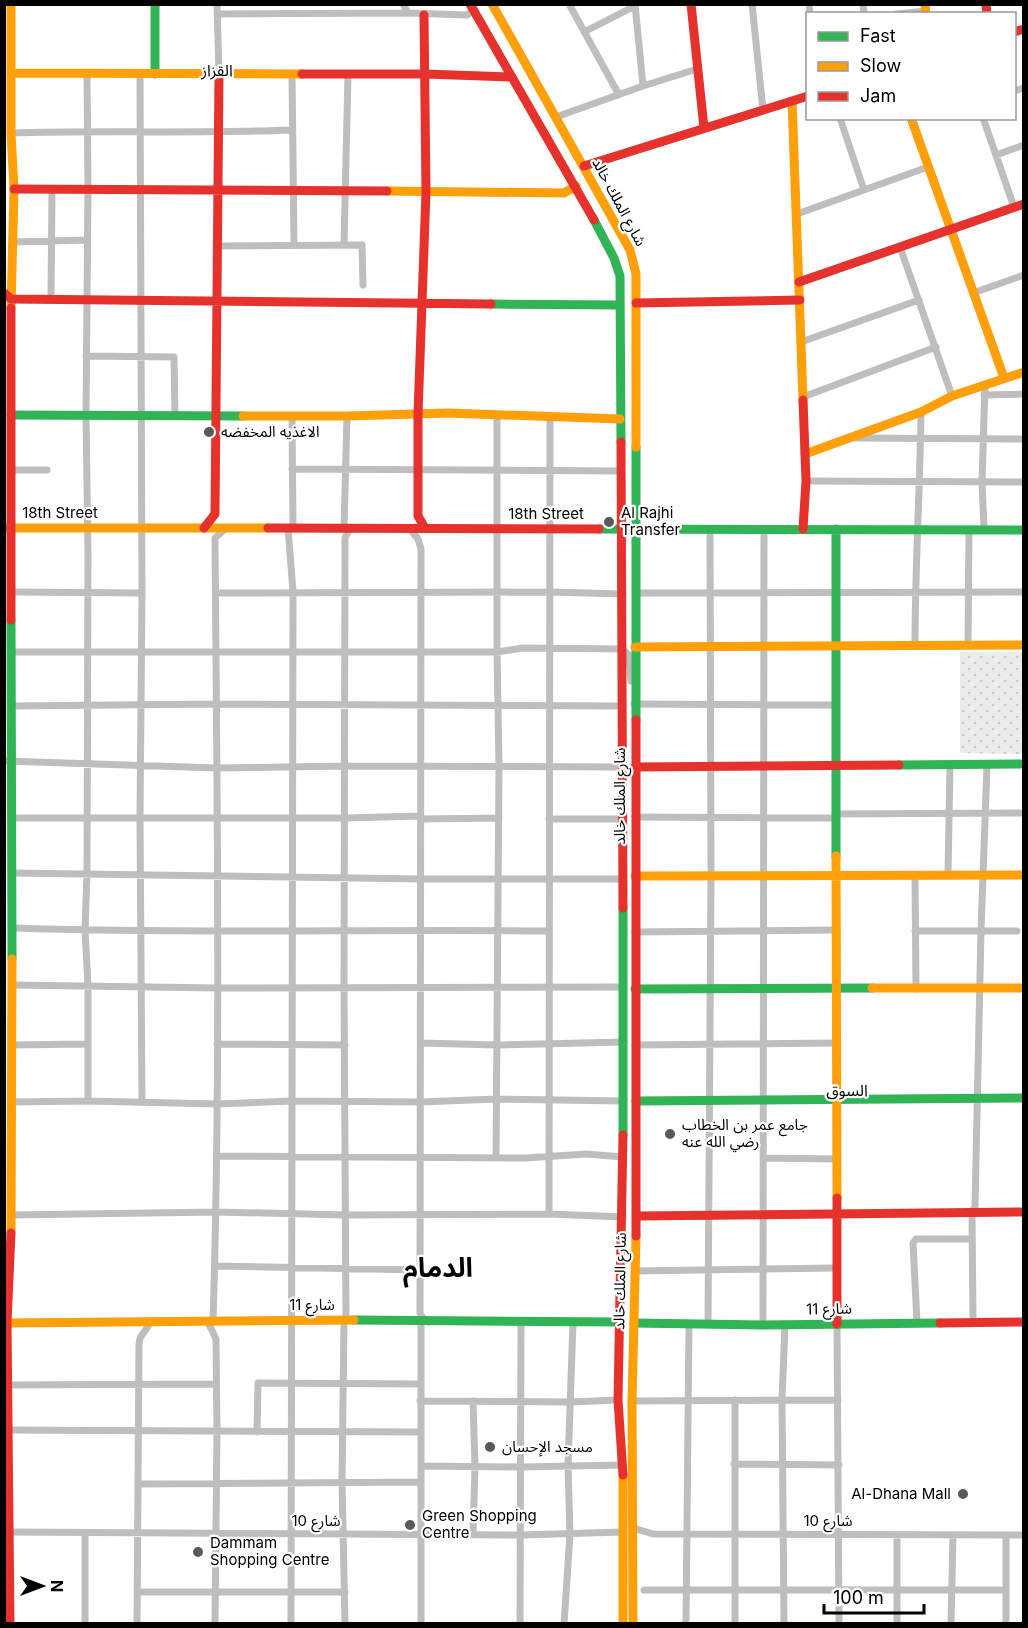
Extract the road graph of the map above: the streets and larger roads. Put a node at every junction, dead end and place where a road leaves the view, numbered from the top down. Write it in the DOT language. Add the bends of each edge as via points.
graph roads {
  1 [pos="11,4"];
  2 [pos="155,4"];
  3 [pos="217,4"];
  4 [pos="268,4"];
  5 [pos="404,4"];
  6 [pos="492,4"];
  7 [pos="569,4"];
  8 [pos="691,4"];
  9 [pos="752,4"];
  10 [pos="635,5"];
  11 [pos="471,8"];
  12 [pos="408,13"];
  13 [pos="217,14"];
  14 [pos="268,14"];
  15 [pos="424,15"];
  16 [pos="584,32"];
  17 [pos="697,69"];
  18 [pos="11,73"];
  19 [pos="87,74"];
  20 [pos="140,74"];
  21 [pos="155,74"];
  22 [pos="219,74"];
  23 [pos="292,74"];
  24 [pos="348,74"];
  25 [pos="425,74"];
  26 [pos="511,76"];
  27 [pos="643,86"];
  28 [pos="618,95"];
  29 [pos="806,96"];
  30 [pos="792,101"];
  31 [pos="763,110"];
  32 [pos="556,117"];
  33 [pos="841,120"];
  34 [pos="912,120"];
  35 [pos="984,120"];
  36 [pos="704,128"];
  37 [pos="291,130"];
  38 [pos="87,131"];
  39 [pos="140,131"];
  40 [pos="11,133"];
  41 [pos="219,133"];
  42 [pos="1023,145"];
  43 [pos="996,155"];
  44 [pos="584,166"];
  45 [pos="928,167"];
  46 [pos="576,186"];
  47 [pos="88,188"];
  48 [pos="14,189"];
  49 [pos="140,189"];
  50 [pos="292,189"];
  51 [pos="344,189"];
  52 [pos="52,190"];
  53 [pos="864,190"];
  54 [pos="217,191"];
  55 [pos="426,192"];
  56 [pos="1019,206"];
  57 [pos="796,214"];
  58 [pos="951,229"];
  59 [pos="87,240"];
  60 [pos="13,242"];
  61 [pos="51,242"];
  62 [pos="294,245"];
  63 [pos="344,245"];
  64 [pos="217,246"];
  65 [pos="900,247"];
  66 [pos="1023,274"];
  67 [pos="799,282"];
  68 [pos="363,285"];
  69 [pos="973,293"];
  70 [pos="8,296"];
  71 [pos="51,299"];
  72 [pos="86,300"];
  73 [pos="217,300"];
  74 [pos="800,300"];
  75 [pos="919,300"];
  76 [pos="141,301"];
  77 [pos="423,302"];
  78 [pos="636,303"];
  79 [pos="620,305"];
  80 [pos="801,342"];
  81 [pos="936,347"];
  82 [pos="140,356"];
  83 [pos="86,357"];
  84 [pos="1023,372"];
  85 [pos="1004,378"];
  86 [pos="985,391"];
  87 [pos="1023,394"];
  88 [pos="952,396"];
  89 [pos="803,397"];
  90 [pos="921,412"];
  91 [pos="418,414"];
  92 [pos="11,415"];
  93 [pos="86,415"];
  94 [pos="141,415"];
  95 [pos="175,415"];
  96 [pos="215,415"];
  97 [pos="292,416"];
  98 [pos="347,416"];
  99 [pos="497,416"];
  100 [pos="550,416"];
  101 [pos="620,418"];
  102 [pos="849,438"];
  103 [pos="921,439"];
  104 [pos="982,439"];
  105 [pos="1023,439"];
  106 [pos="805,454"];
  107 [pos="292,469"];
  108 [pos="419,469"];
  109 [pos="11,470"];
  110 [pos="47,470"];
  111 [pos="346,470"];
  112 [pos="497,470"];
  113 [pos="620,471"];
  114 [pos="549,472"];
  115 [pos="806,481"];
  116 [pos="920,482"];
  117 [pos="982,482"];
  118 [pos="1023,482"];
  119 [pos="8,528"];
  120 [pos="87,528"];
  121 [pos="141,528"];
  122 [pos="204,528"];
  123 [pos="226,528"];
  124 [pos="291,528"];
  125 [pos="347,528"];
  126 [pos="409,528"];
  127 [pos="425,528"];
  128 [pos="497,528"];
  129 [pos="551,529"];
  130 [pos="621,529"];
  131 [pos="637,529"];
  132 [pos="710,529"];
  133 [pos="764,529"];
  134 [pos="803,529"];
  135 [pos="836,529"];
  136 [pos="917,529"];
  137 [pos="969,529"];
  138 [pos="984,529"];
  139 [pos="1023,530"];
  140 [pos="13,592"];
  141 [pos="293,592"];
  142 [pos="550,592"];
  143 [pos="915,592"];
  144 [pos="968,592"];
  145 [pos="1023,592"];
  146 [pos="88,593"];
  147 [pos="142,593"];
  148 [pos="216,593"];
  149 [pos="346,593"];
  150 [pos="421,593"];
  151 [pos="497,593"];
  152 [pos="635,593"];
  153 [pos="763,593"];
  154 [pos="836,593"];
  155 [pos="623,594"];
  156 [pos="710,594"];
  157 [pos="915,645"];
  158 [pos="968,645"];
  159 [pos="1023,645"];
  160 [pos="710,646"];
  161 [pos="763,646"];
  162 [pos="835,646"];
  163 [pos="635,647"];
  164 [pos="549,648"];
  165 [pos="622,649"];
  166 [pos="140,651"];
  167 [pos="217,651"];
  168 [pos="13,652"];
  169 [pos="87,652"];
  170 [pos="292,652"];
  171 [pos="346,652"];
  172 [pos="421,652"];
  173 [pos="496,652"];
  174 [pos="217,704"];
  175 [pos="345,704"];
  176 [pos="421,704"];
  177 [pos="499,704"];
  178 [pos="710,704"];
  179 [pos="292,705"];
  180 [pos="634,705"];
  181 [pos="762,705"];
  182 [pos="835,705"];
  183 [pos="12,706"];
  184 [pos="87,706"];
  185 [pos="140,706"];
  186 [pos="549,706"];
  187 [pos="622,706"];
  188 [pos="8,761"];
  189 [pos="87,765"];
  190 [pos="950,765"];
  191 [pos="987,765"];
  192 [pos="1023,765"];
  193 [pos="141,766"];
  194 [pos="292,766"];
  195 [pos="345,766"];
  196 [pos="421,766"];
  197 [pos="499,766"];
  198 [pos="549,766"];
  199 [pos="762,766"];
  200 [pos="835,766"];
  201 [pos="622,767"];
  202 [pos="635,767"];
  203 [pos="710,767"];
  204 [pos="217,768"];
  205 [pos="1023,813"];
  206 [pos="949,814"];
  207 [pos="986,814"];
  208 [pos="835,816"];
  209 [pos="140,817"];
  210 [pos="635,817"];
  211 [pos="710,817"];
  212 [pos="11,818"];
  213 [pos="218,818"];
  214 [pos="292,818"];
  215 [pos="345,818"];
  216 [pos="421,818"];
  217 [pos="499,818"];
  218 [pos="762,818"];
  219 [pos="87,819"];
  220 [pos="549,819"];
  221 [pos="622,819"];
  222 [pos="12,873"];
  223 [pos="87,873"];
  224 [pos="141,874"];
  225 [pos="836,875"];
  226 [pos="915,875"];
  227 [pos="948,875"];
  228 [pos="984,875"];
  229 [pos="1023,875"];
  230 [pos="217,876"];
  231 [pos="635,876"];
  232 [pos="711,876"];
  233 [pos="762,876"];
  234 [pos="292,877"];
  235 [pos="345,878"];
  236 [pos="421,879"];
  237 [pos="497,879"];
  238 [pos="549,879"];
  239 [pos="622,879"];
  240 [pos="12,928"];
  241 [pos="217,930"];
  242 [pos="496,930"];
  243 [pos="835,930"];
  244 [pos="85,931"];
  245 [pos="292,931"];
  246 [pos="344,931"];
  247 [pos="420,931"];
  248 [pos="549,931"];
  249 [pos="915,931"];
  250 [pos="981,931"];
  251 [pos="1017,931"];
  252 [pos="141,932"];
  253 [pos="635,932"];
  254 [pos="710,932"];
  255 [pos="763,932"];
  256 [pos="12,985"];
  257 [pos="88,985"];
  258 [pos="142,987"];
  259 [pos="293,987"];
  260 [pos="344,987"];
  261 [pos="421,987"];
  262 [pos="623,987"];
  263 [pos="218,988"];
  264 [pos="496,988"];
  265 [pos="550,988"];
  266 [pos="1023,988"];
  267 [pos="635,989"];
  268 [pos="710,989"];
  269 [pos="763,989"];
  270 [pos="836,989"];
  271 [pos="916,989"];
  272 [pos="980,989"];
  273 [pos="624,1042"];
  274 [pos="421,1043"];
  275 [pos="548,1043"];
  276 [pos="837,1043"];
  277 [pos="87,1044"];
  278 [pos="217,1044"];
  279 [pos="293,1044"];
  280 [pos="710,1044"];
  281 [pos="12,1045"];
  282 [pos="345,1045"];
  283 [pos="496,1045"];
  284 [pos="635,1045"];
  285 [pos="763,1045"];
  286 [pos="979,1098"];
  287 [pos="1023,1098"];
  288 [pos="496,1099"];
  289 [pos="708,1100"];
  290 [pos="763,1100"];
  291 [pos="836,1100"];
  292 [pos="88,1101"];
  293 [pos="292,1101"];
  294 [pos="550,1101"];
  295 [pos="624,1101"];
  296 [pos="636,1101"];
  297 [pos="12,1102"];
  298 [pos="142,1102"];
  299 [pos="344,1102"];
  300 [pos="421,1102"];
  301 [pos="217,1104"];
  302 [pos="217,1156"];
  303 [pos="345,1156"];
  304 [pos="550,1156"];
  305 [pos="293,1157"];
  306 [pos="420,1157"];
  307 [pos="623,1157"];
  308 [pos="496,1158"];
  309 [pos="763,1158"];
  310 [pos="836,1159"];
  311 [pos="217,1212"];
  312 [pos="1023,1212"];
  313 [pos="972,1213"];
  314 [pos="549,1214"];
  315 [pos="11,1215"];
  316 [pos="292,1215"];
  317 [pos="345,1215"];
  318 [pos="420,1215"];
  319 [pos="707,1215"];
  320 [pos="762,1215"];
  321 [pos="836,1215"];
  322 [pos="636,1216"];
  323 [pos="623,1217"];
  324 [pos="972,1239"];
  325 [pos="216,1266"];
  326 [pos="293,1267"];
  327 [pos="836,1268"];
  328 [pos="346,1269"];
  329 [pos="763,1269"];
  330 [pos="420,1270"];
  331 [pos="636,1270"];
  332 [pos="707,1270"];
  333 [pos="292,1320"];
  334 [pos="345,1320"];
  335 [pos="521,1321"];
  336 [pos="151,1322"];
  337 [pos="211,1322"];
  338 [pos="426,1322"];
  339 [pos="573,1322"];
  340 [pos="619,1322"];
  341 [pos="917,1322"];
  342 [pos="973,1322"];
  343 [pos="1023,1322"];
  344 [pos="6,1323"];
  345 [pos="634,1323"];
  346 [pos="689,1324"];
  347 [pos="785,1324"];
  348 [pos="837,1324"];
  349 [pos="708,1325"];
  350 [pos="763,1325"];
  351 [pos="343,1383"];
  352 [pos="8,1384"];
  353 [pos="139,1384"];
  354 [pos="216,1384"];
  355 [pos="291,1384"];
  356 [pos="420,1384"];
  357 [pos="618,1400"];
  358 [pos="688,1400"];
  359 [pos="735,1400"];
  360 [pos="782,1400"];
  361 [pos="838,1400"];
  362 [pos="420,1401"];
  363 [pos="473,1401"];
  364 [pos="521,1401"];
  365 [pos="632,1401"];
  366 [pos="570,1402"];
  367 [pos="6,1430"];
  368 [pos="139,1430"];
  369 [pos="217,1431"];
  370 [pos="257,1432"];
  371 [pos="290,1432"];
  372 [pos="343,1432"];
  373 [pos="421,1432"];
  374 [pos="734,1464"];
  375 [pos="623,1465"];
  376 [pos="783,1465"];
  377 [pos="421,1466"];
  378 [pos="475,1466"];
  379 [pos="568,1466"];
  380 [pos="839,1466"];
  381 [pos="521,1467"];
  382 [pos="217,1482"];
  383 [pos="291,1482"];
  384 [pos="342,1482"];
  385 [pos="421,1482"];
  386 [pos="138,1484"];
  387 [pos="633,1528"];
  388 [pos="9,1532"];
  389 [pos="623,1532"];
  390 [pos="86,1533"];
  391 [pos="137,1533"];
  392 [pos="216,1534"];
  393 [pos="291,1534"];
  394 [pos="570,1534"];
  395 [pos="688,1534"];
  396 [pos="735,1534"];
  397 [pos="783,1534"];
  398 [pos="839,1534"];
  399 [pos="344,1535"];
  400 [pos="422,1535"];
  401 [pos="473,1535"];
  402 [pos="521,1535"];
  403 [pos="897,1535"];
  404 [pos="953,1535"];
  405 [pos="1006,1535"];
  406 [pos="1023,1535"];
  407 [pos="644,1590"];
  408 [pos="736,1590"];
  409 [pos="951,1590"];
  410 [pos="1006,1590"];
  411 [pos="215,1591"];
  412 [pos="687,1591"];
  413 [pos="783,1591"];
  414 [pos="839,1591"];
  415 [pos="897,1591"];
  416 [pos="137,1592"];
  417 [pos="292,1592"];
  418 [pos="345,1592"];
  419 [pos="10,1623"];
  420 [pos="85,1623"];
  421 [pos="137,1623"];
  422 [pos="215,1623"];
  423 [pos="291,1623"];
  424 [pos="345,1623"];
  425 [pos="421,1623"];
  426 [pos="520,1623"];
  427 [pos="564,1623"];
  428 [pos="623,1623"];
  429 [pos="633,1623"];
  430 [pos="686,1623"];
  431 [pos="735,1623"];
  432 [pos="784,1623"];
  433 [pos="839,1623"];
  434 [pos="897,1623"];
  435 [pos="951,1623"];
  436 [pos="1006,1623"];
  1 -- 18 [label="street"];
  2 -- 21 [label="street"];
  3 -- 13 [label="street"];
  4 -- 14 [label="street"];
  5 -- 12 [label="street"];
  6 -- 32 [label="street, شارع الملك خالد"];
  7 -- 16 [label="street"];
  8 -- 17 [label="street"];
  9 -- 31 [label="street"];
  10 -- 16 [label="street"];
  10 -- 27 [label="street"];
  11 -- 15 [label="street" via="467,15"];
  11 -- 26 [label="street, شارع الملك خالد"];
  12 -- 14 [label="street"];
  12 -- 15 [label="street"];
  13 -- 14 [label="street"];
  13 -- 22 [label="street"];
  15 -- 25 [label="street"];
  16 -- 28 [label="street"];
  17 -- 27 [label="street"];
  17 -- 36 [label="street"];
  18 -- 19 [label="street"];
  18 -- 40 [label="street"];
  19 -- 20 [label="street"];
  19 -- 38 [label="street"];
  20 -- 21 [label="street"];
  20 -- 39 [label="street"];
  21 -- 22 [label="street"];
  22 -- 23 [label="street"];
  22 -- 41 [label="street"];
  23 -- 24 [label="street"];
  23 -- 37 [label="street"];
  24 -- 25 [label="street"];
  24 -- 51 [label="street"];
  25 -- 26 [label="street"];
  25 -- 55 [label="street"];
  26 -- 46 [label="street, شارع الملك خالد"];
  27 -- 28 [label="street"];
  28 -- 32 [label="street"];
  29 -- 30 [label="street"];
  30 -- 31 [label="street"];
  30 -- 57 [label="street"];
  31 -- 36 [label="street"];
  32 -- 44 [label="street, شارع الملك خالد"];
  33 -- 53 [label="street"];
  34 -- 45 [label="street"];
  35 -- 43 [label="street"];
  36 -- 44 [label="street"];
  37 -- 41 [label="street"];
  37 -- 50 [label="street"];
  38 -- 39 [label="street"];
  38 -- 40 [label="street"];
  38 -- 47 [label="street"];
  39 -- 41 [label="street"];
  39 -- 49 [label="street"];
  40 -- 48 [label="street"];
  41 -- 54 [label="street"];
  42 -- 43 [label="street"];
  43 -- 56 [label="street"];
  44 -- 78 [label="street, شارع الملك خالد" via="630,250 636,274"];
  45 -- 53 [label="street"];
  45 -- 58 [label="street"];
  46 -- 55 [label="street" via="564,193"];
  46 -- 79 [label="street, شارع الملك خالد" via="614,258 620,276"];
  47 -- 49 [label="street"];
  47 -- 52 [label="street"];
  47 -- 59 [label="street"];
  48 -- 52 [label="street"];
  48 -- 60 [label="street"];
  49 -- 54 [label="street"];
  49 -- 76 [label="street"];
  50 -- 51 [label="street"];
  50 -- 54 [label="street"];
  50 -- 62 [label="street"];
  51 -- 55 [label="street"];
  51 -- 63 [label="street"];
  52 -- 61 [label="street"];
  53 -- 57 [label="street"];
  54 -- 64 [label="street"];
  55 -- 77 [label="street"];
  56 -- 58 [label="street"];
  57 -- 67 [label="street"];
  58 -- 65 [label="street"];
  58 -- 69 [label="street"];
  59 -- 61 [label="street"];
  59 -- 72 [label="street"];
  60 -- 61 [label="street"];
  60 -- 70 [label="street"];
  61 -- 71 [label="street"];
  62 -- 63 [label="street"];
  62 -- 64 [label="street"];
  63 -- 68 [label="street" via="362,245"];
  64 -- 73 [label="street"];
  65 -- 67 [label="street"];
  65 -- 75 [label="street"];
  66 -- 69 [label="street"];
  67 -- 74 [label="street"];
  69 -- 85 [label="street"];
  70 -- 71 [label="street"];
  70 -- 92 [label="street"];
  71 -- 72 [label="street"];
  72 -- 76 [label="street"];
  72 -- 83 [label="street"];
  73 -- 76 [label="street"];
  73 -- 77 [label="street"];
  73 -- 96 [label="street"];
  74 -- 78 [label="street"];
  74 -- 80 [label="street"];
  75 -- 80 [label="street"];
  75 -- 81 [label="street"];
  76 -- 82 [label="street"];
  77 -- 79 [label="street"];
  77 -- 91 [label="street"];
  78 -- 131 [label="street, شارع الملك خالد"];
  79 -- 101 [label="street, شارع الملك خالد"];
  80 -- 89 [label="street"];
  81 -- 88 [label="street"];
  81 -- 89 [label="street"];
  82 -- 83 [label="street"];
  82 -- 94 [label="street"];
  82 -- 95 [label="street" via="174,357"];
  83 -- 93 [label="street"];
  84 -- 85 [label="street"];
  85 -- 86 [label="street"];
  86 -- 87 [label="street"];
  86 -- 88 [label="street"];
  86 -- 104 [label="street"];
  88 -- 90 [label="street"];
  89 -- 106 [label="street"];
  90 -- 102 [label="street"];
  90 -- 103 [label="street"];
  91 -- 98 [label="street"];
  91 -- 99 [label="street"];
  91 -- 108 [label="street"];
  92 -- 93 [label="street"];
  92 -- 109 [label="street"];
  93 -- 94 [label="street"];
  93 -- 120 [label="street"];
  94 -- 95 [label="street"];
  94 -- 121 [label="street"];
  95 -- 96 [label="street"];
  96 -- 97 [label="street"];
  96 -- 122 [label="street" via="215,514"];
  97 -- 98 [label="street"];
  97 -- 107 [label="street"];
  98 -- 111 [label="street"];
  99 -- 100 [label="street"];
  99 -- 112 [label="street"];
  100 -- 101 [label="street"];
  100 -- 114 [label="street"];
  101 -- 113 [label="street, شارع الملك خالد"];
  102 -- 103 [label="street"];
  102 -- 106 [label="street"];
  103 -- 104 [label="street"];
  103 -- 116 [label="street"];
  104 -- 105 [label="street"];
  104 -- 117 [label="street"];
  106 -- 115 [label="street"];
  107 -- 111 [label="street"];
  107 -- 124 [label="street"];
  108 -- 111 [label="street"];
  108 -- 112 [label="street"];
  108 -- 127 [label="street" via="418,516"];
  109 -- 110 [label="street"];
  109 -- 119 [label="street"];
  111 -- 125 [label="street"];
  112 -- 114 [label="street"];
  112 -- 128 [label="street"];
  113 -- 114 [label="street"];
  113 -- 130 [label="street, شارع الملك خالد"];
  114 -- 129 [label="street"];
  115 -- 116 [label="street"];
  115 -- 134 [label="street"];
  116 -- 117 [label="street"];
  116 -- 136 [label="street"];
  117 -- 118 [label="street"];
  117 -- 138 [label="street"];
  119 -- 120 [label="street, 18th Street"];
  119 -- 140 [label="street, 18th Street"];
  120 -- 121 [label="street, 18th Street"];
  120 -- 146 [label="street"];
  121 -- 122 [label="street, 18th Street"];
  121 -- 147 [label="street"];
  122 -- 123 [label="street, 18th Street"];
  123 -- 124 [label="street, 18th Street"];
  123 -- 148 [label="street" via="215,538"];
  124 -- 125 [label="street, 18th Street"];
  124 -- 141 [label="street"];
  125 -- 126 [label="street, 18th Street"];
  125 -- 149 [label="street"];
  126 -- 127 [label="street, 18th Street"];
  126 -- 150 [label="street" via="421,549"];
  127 -- 128 [label="street, 18th Street"];
  128 -- 129 [label="street, 18th Street"];
  128 -- 151 [label="street"];
  129 -- 130 [label="street, 18th Street"];
  129 -- 142 [label="street"];
  130 -- 131 [label="street, 18th Street"];
  130 -- 155 [label="street, شارع الملك خالد"];
  131 -- 132 [label="street, 18th Street"];
  131 -- 152 [label="street, شارع الملك خالد"];
  132 -- 133 [label="street, 18th Street"];
  132 -- 156 [label="street"];
  133 -- 134 [label="street, 18th Street"];
  133 -- 153 [label="street"];
  134 -- 135 [label="street, 18th Street"];
  135 -- 136 [label="street, 18th Street"];
  135 -- 154 [label="street"];
  136 -- 137 [label="street, 18th Street"];
  136 -- 143 [label="street"];
  137 -- 138 [label="street, 18th Street"];
  137 -- 144 [label="street"];
  138 -- 139 [label="street, 18th Street"];
  140 -- 146 [label="street"];
  140 -- 168 [label="street, 18th Street"];
  141 -- 148 [label="street"];
  141 -- 149 [label="street"];
  141 -- 170 [label="street"];
  142 -- 151 [label="street"];
  142 -- 155 [label="street"];
  142 -- 164 [label="street"];
  143 -- 144 [label="street"];
  143 -- 154 [label="street"];
  143 -- 157 [label="street"];
  144 -- 145 [label="street"];
  144 -- 158 [label="street"];
  146 -- 147 [label="street"];
  146 -- 169 [label="street"];
  147 -- 166 [label="street"];
  148 -- 167 [label="street"];
  149 -- 150 [label="street"];
  149 -- 171 [label="street"];
  150 -- 151 [label="street"];
  150 -- 172 [label="street"];
  151 -- 173 [label="street"];
  152 -- 156 [label="street"];
  152 -- 163 [label="street, شارع الملك خالد"];
  153 -- 154 [label="street"];
  153 -- 156 [label="street"];
  153 -- 161 [label="street"];
  154 -- 162 [label="street"];
  155 -- 165 [label="street, شارع الملك خالد"];
  156 -- 160 [label="street"];
  157 -- 158 [label="street"];
  157 -- 162 [label="street"];
  158 -- 159 [label="street"];
  160 -- 161 [label="street"];
  160 -- 163 [label="street"];
  160 -- 178 [label="street"];
  161 -- 162 [label="street"];
  161 -- 181 [label="street"];
  162 -- 182 [label="street"];
  163 -- 180 [label="street, شارع الملك خالد"];
  164 -- 165 [label="street"];
  164 -- 173 [label="street"];
  164 -- 186 [label="street"];
  165 -- 180 [label="street" via="629,655"];
  165 -- 187 [label="street, شارع الملك خالد"];
  166 -- 167 [label="street"];
  166 -- 169 [label="street"];
  166 -- 185 [label="street"];
  167 -- 170 [label="street"];
  167 -- 174 [label="street"];
  168 -- 169 [label="street"];
  168 -- 183 [label="street, 18th Street"];
  169 -- 184 [label="street"];
  170 -- 171 [label="street"];
  170 -- 179 [label="street"];
  171 -- 172 [label="street"];
  171 -- 175 [label="street"];
  172 -- 173 [label="street"];
  172 -- 176 [label="street"];
  173 -- 177 [label="street"];
  174 -- 179 [label="street"];
  174 -- 185 [label="street"];
  174 -- 204 [label="street"];
  175 -- 176 [label="street"];
  175 -- 179 [label="street"];
  175 -- 195 [label="street"];
  176 -- 177 [label="street"];
  176 -- 196 [label="street"];
  177 -- 186 [label="street"];
  177 -- 197 [label="street"];
  178 -- 180 [label="street"];
  178 -- 181 [label="street"];
  178 -- 203 [label="street"];
  179 -- 194 [label="street"];
  180 -- 202 [label="street, شارع الملك خالد"];
  181 -- 182 [label="street"];
  181 -- 199 [label="street"];
  182 -- 200 [label="street"];
  183 -- 184 [label="street"];
  183 -- 188 [label="street, 18th Street"];
  184 -- 185 [label="street"];
  184 -- 189 [label="street"];
  185 -- 193 [label="street"];
  186 -- 187 [label="street"];
  186 -- 198 [label="street"];
  187 -- 201 [label="street, شارع الملك خالد"];
  188 -- 189 [label="street"];
  188 -- 212 [label="street, 18th Street"];
  189 -- 193 [label="street"];
  189 -- 219 [label="street"];
  190 -- 191 [label="street"];
  190 -- 200 [label="street"];
  190 -- 206 [label="street"];
  191 -- 192 [label="street"];
  191 -- 207 [label="street"];
  193 -- 204 [label="street"];
  193 -- 209 [label="street"];
  194 -- 195 [label="street"];
  194 -- 204 [label="street"];
  194 -- 214 [label="street"];
  195 -- 196 [label="street"];
  195 -- 215 [label="street"];
  196 -- 197 [label="street"];
  196 -- 216 [label="street"];
  197 -- 198 [label="street"];
  197 -- 217 [label="street"];
  198 -- 201 [label="street"];
  198 -- 220 [label="street"];
  199 -- 200 [label="street"];
  199 -- 203 [label="street"];
  199 -- 218 [label="street"];
  200 -- 208 [label="street"];
  201 -- 221 [label="street, شارع الملك خالد"];
  202 -- 203 [label="street"];
  202 -- 210 [label="street, شارع الملك خالد"];
  203 -- 211 [label="street"];
  204 -- 213 [label="street"];
  205 -- 207 [label="street"];
  206 -- 207 [label="street"];
  206 -- 208 [label="street"];
  206 -- 227 [label="street"];
  207 -- 228 [label="street"];
  208 -- 218 [label="street"];
  208 -- 225 [label="street"];
  209 -- 213 [label="street"];
  209 -- 219 [label="street"];
  209 -- 224 [label="street"];
  210 -- 211 [label="street"];
  210 -- 231 [label="street, شارع الملك خالد"];
  211 -- 218 [label="street"];
  211 -- 232 [label="street"];
  212 -- 219 [label="street"];
  212 -- 222 [label="street, 18th Street"];
  213 -- 214 [label="street"];
  213 -- 230 [label="street"];
  214 -- 215 [label="street"];
  214 -- 234 [label="street"];
  215 -- 216 [label="street"];
  215 -- 235 [label="street"];
  216 -- 217 [label="street"];
  216 -- 236 [label="street"];
  217 -- 237 [label="street"];
  218 -- 233 [label="street"];
  219 -- 223 [label="street"];
  220 -- 221 [label="street"];
  220 -- 238 [label="street"];
  221 -- 239 [label="street, شارع الملك خالد"];
  222 -- 223 [label="street"];
  222 -- 240 [label="street, 18th Street"];
  223 -- 224 [label="street"];
  223 -- 244 [label="street"];
  224 -- 230 [label="street"];
  224 -- 252 [label="street"];
  225 -- 226 [label="street"];
  225 -- 233 [label="street"];
  225 -- 243 [label="street"];
  226 -- 227 [label="street"];
  226 -- 249 [label="street"];
  227 -- 228 [label="street"];
  228 -- 229 [label="street"];
  228 -- 250 [label="street"];
  230 -- 234 [label="street"];
  230 -- 241 [label="street"];
  231 -- 232 [label="street"];
  231 -- 253 [label="street, شارع الملك خالد"];
  232 -- 233 [label="street"];
  232 -- 254 [label="street"];
  233 -- 255 [label="street"];
  234 -- 235 [label="street"];
  234 -- 245 [label="street"];
  235 -- 236 [label="street"];
  235 -- 246 [label="street"];
  236 -- 237 [label="street"];
  236 -- 247 [label="street"];
  237 -- 238 [label="street"];
  237 -- 242 [label="street"];
  238 -- 239 [label="street"];
  238 -- 248 [label="street"];
  239 -- 262 [label="street, شارع الملك خالد"];
  240 -- 244 [label="street"];
  240 -- 256 [label="street, 18th Street"];
  241 -- 245 [label="street"];
  241 -- 252 [label="street"];
  241 -- 263 [label="street"];
  242 -- 247 [label="street"];
  242 -- 248 [label="street"];
  242 -- 264 [label="street"];
  243 -- 255 [label="street"];
  243 -- 270 [label="street"];
  244 -- 252 [label="street"];
  244 -- 257 [label="street"];
  245 -- 246 [label="street"];
  245 -- 259 [label="street"];
  246 -- 247 [label="street"];
  246 -- 260 [label="street"];
  247 -- 261 [label="street"];
  248 -- 265 [label="street"];
  249 -- 250 [label="street"];
  249 -- 271 [label="street"];
  250 -- 251 [label="street"];
  250 -- 272 [label="street"];
  252 -- 258 [label="street"];
  253 -- 254 [label="street"];
  253 -- 267 [label="street, شارع الملك خالد"];
  254 -- 255 [label="street"];
  254 -- 268 [label="street"];
  255 -- 269 [label="street"];
  256 -- 257 [label="street"];
  256 -- 281 [label="street, 18th Street"];
  257 -- 258 [label="street"];
  257 -- 277 [label="street"];
  258 -- 263 [label="street"];
  258 -- 298 [label="street"];
  259 -- 260 [label="street"];
  259 -- 263 [label="street"];
  259 -- 279 [label="street"];
  260 -- 261 [label="street"];
  260 -- 282 [label="street"];
  261 -- 264 [label="street"];
  261 -- 274 [label="street"];
  262 -- 265 [label="street"];
  262 -- 273 [label="street, شارع الملك خالد"];
  263 -- 278 [label="street"];
  264 -- 265 [label="street"];
  264 -- 283 [label="street"];
  265 -- 275 [label="street"];
  266 -- 272 [label="street"];
  267 -- 268 [label="street"];
  267 -- 284 [label="street, شارع الملك خالد"];
  268 -- 269 [label="street"];
  268 -- 280 [label="street"];
  269 -- 270 [label="street"];
  269 -- 285 [label="street"];
  270 -- 271 [label="street"];
  270 -- 276 [label="street"];
  271 -- 272 [label="street"];
  272 -- 286 [label="street"];
  273 -- 275 [label="street"];
  273 -- 295 [label="street, شارع الملك خالد"];
  274 -- 283 [label="street"];
  274 -- 300 [label="street"];
  275 -- 283 [label="street"];
  275 -- 294 [label="street"];
  276 -- 285 [label="street"];
  276 -- 291 [label="street"];
  277 -- 281 [label="street"];
  277 -- 292 [label="street"];
  278 -- 279 [label="street"];
  278 -- 301 [label="street"];
  279 -- 282 [label="street"];
  279 -- 293 [label="street"];
  280 -- 284 [label="street"];
  280 -- 285 [label="street"];
  280 -- 289 [label="street"];
  281 -- 297 [label="street, 18th Street"];
  282 -- 299 [label="street"];
  283 -- 288 [label="street"];
  284 -- 296 [label="street, شارع الملك خالد"];
  285 -- 290 [label="street"];
  286 -- 287 [label="street"];
  286 -- 291 [label="street"];
  286 -- 313 [label="street"];
  288 -- 294 [label="street"];
  288 -- 300 [label="street"];
  288 -- 308 [label="street"];
  289 -- 290 [label="street"];
  289 -- 296 [label="street"];
  289 -- 319 [label="street"];
  290 -- 291 [label="street"];
  290 -- 309 [label="street"];
  291 -- 310 [label="street"];
  292 -- 297 [label="street"];
  292 -- 298 [label="street"];
  293 -- 299 [label="street"];
  293 -- 301 [label="street"];
  293 -- 305 [label="street"];
  294 -- 295 [label="street"];
  294 -- 304 [label="street"];
  295 -- 307 [label="street, شارع الملك خالد"];
  296 -- 322 [label="street, شارع الملك خالد"];
  297 -- 315 [label="street, 18th Street"];
  298 -- 301 [label="street"];
  299 -- 300 [label="street"];
  299 -- 303 [label="street"];
  300 -- 306 [label="street"];
  301 -- 302 [label="street"];
  302 -- 305 [label="street"];
  302 -- 311 [label="street"];
  303 -- 305 [label="street"];
  303 -- 306 [label="street"];
  303 -- 317 [label="street"];
  304 -- 307 [label="street"];
  304 -- 308 [label="street"];
  304 -- 314 [label="street"];
  305 -- 316 [label="street"];
  306 -- 308 [label="street"];
  306 -- 318 [label="street"];
  307 -- 323 [label="street, شارع الملك خالد"];
  309 -- 310 [label="street"];
  309 -- 320 [label="street"];
  310 -- 321 [label="street"];
  311 -- 315 [label="street"];
  311 -- 316 [label="street"];
  311 -- 325 [label="street"];
  312 -- 313 [label="street"];
  313 -- 321 [label="street"];
  313 -- 324 [label="street"];
  314 -- 318 [label="street"];
  314 -- 323 [label="street"];
  315 -- 344 [label="street, 18th Street"];
  316 -- 317 [label="street"];
  316 -- 326 [label="street"];
  317 -- 318 [label="street"];
  317 -- 328 [label="street"];
  318 -- 330 [label="street"];
  319 -- 320 [label="street"];
  319 -- 322 [label="street"];
  319 -- 332 [label="street"];
  320 -- 321 [label="street"];
  320 -- 329 [label="street"];
  321 -- 327 [label="street"];
  322 -- 331 [label="street, شارع الملك خالد"];
  323 -- 340 [label="street, شارع الملك خالد"];
  324 -- 341 [label="street" via="916,1239 913,1243"];
  324 -- 342 [label="street"];
  325 -- 326 [label="street"];
  325 -- 337 [label="street"];
  326 -- 328 [label="street"];
  326 -- 333 [label="street"];
  327 -- 329 [label="street"];
  327 -- 348 [label="street"];
  328 -- 330 [label="street"];
  328 -- 334 [label="street"];
  329 -- 332 [label="street"];
  329 -- 350 [label="street"];
  330 -- 338 [label="street" via="420,1313"];
  331 -- 332 [label="street"];
  331 -- 345 [label="street, شارع الملك خالد"];
  332 -- 349 [label="street"];
  333 -- 334 [label="street, شارع 11"];
  333 -- 337 [label="street, شارع 11"];
  333 -- 355 [label="street"];
  334 -- 338 [label="street, شارع 11"];
  334 -- 351 [label="street"];
  335 -- 338 [label="street, شارع 11"];
  335 -- 339 [label="street, شارع 11"];
  335 -- 364 [label="street"];
  336 -- 337 [label="street, شارع 11"];
  336 -- 344 [label="street, شارع 11"];
  336 -- 353 [label="street" via="140,1338"];
  337 -- 354 [label="street" via="216,1340"];
  338 -- 356 [label="street"];
  339 -- 340 [label="street, شارع 11"];
  339 -- 366 [label="street"];
  340 -- 345 [label="street, شارع 11"];
  340 -- 357 [label="street, شارع الملك خالد"];
  341 -- 342 [label="street, شارع 11"];
  341 -- 348 [label="street, شارع 11"];
  342 -- 343 [label="street, شارع 11"];
  344 -- 352 [label="street, 18th Street"];
  345 -- 346 [label="street, شارع 11"];
  345 -- 365 [label="street, شارع الملك خالد"];
  346 -- 349 [label="street, شارع 11"];
  346 -- 358 [label="street"];
  347 -- 348 [label="street, شارع 11"];
  347 -- 350 [label="street, شارع 11"];
  347 -- 360 [label="street"];
  348 -- 361 [label="street"];
  349 -- 350 [label="street, شارع 11"];
  351 -- 355 [label="street"];
  351 -- 356 [label="street"];
  351 -- 372 [label="street"];
  352 -- 353 [label="street"];
  352 -- 367 [label="street, 18th Street"];
  353 -- 354 [label="street"];
  353 -- 368 [label="street"];
  354 -- 369 [label="street"];
  355 -- 370 [label="street" via="258,1383"];
  355 -- 371 [label="street"];
  356 -- 362 [label="street"];
  357 -- 366 [label="street"];
  357 -- 375 [label="street, شارع الملك خالد"];
  358 -- 359 [label="street"];
  358 -- 365 [label="street"];
  358 -- 395 [label="street"];
  359 -- 360 [label="street"];
  359 -- 374 [label="street"];
  360 -- 361 [label="street"];
  360 -- 376 [label="street"];
  361 -- 380 [label="street"];
  362 -- 363 [label="street"];
  362 -- 373 [label="street"];
  363 -- 364 [label="street"];
  363 -- 378 [label="street"];
  364 -- 366 [label="street"];
  364 -- 381 [label="street"];
  365 -- 387 [label="street, شارع الملك خالد"];
  366 -- 379 [label="street"];
  367 -- 368 [label="street"];
  367 -- 388 [label="street, 18th Street"];
  368 -- 369 [label="street"];
  368 -- 386 [label="street"];
  369 -- 370 [label="street"];
  369 -- 382 [label="street"];
  370 -- 371 [label="street"];
  371 -- 372 [label="street"];
  371 -- 383 [label="street"];
  372 -- 373 [label="street"];
  372 -- 384 [label="street"];
  373 -- 377 [label="street"];
  374 -- 376 [label="street"];
  374 -- 396 [label="street"];
  375 -- 379 [label="street"];
  375 -- 389 [label="street, شارع الملك خالد"];
  376 -- 380 [label="street"];
  376 -- 397 [label="street"];
  377 -- 378 [label="street"];
  377 -- 385 [label="street"];
  378 -- 381 [label="street"];
  378 -- 401 [label="street"];
  379 -- 381 [label="street"];
  379 -- 394 [label="street"];
  380 -- 398 [label="street"];
  381 -- 402 [label="street"];
  382 -- 383 [label="street"];
  382 -- 386 [label="street"];
  382 -- 392 [label="street"];
  383 -- 384 [label="street"];
  383 -- 393 [label="street"];
  384 -- 385 [label="street"];
  384 -- 399 [label="street"];
  385 -- 400 [label="street"];
  386 -- 391 [label="street"];
  387 -- 395 [label="street, شارع 10" via="653,1534"];
  387 -- 429 [label="street, شارع الملك خالد"];
  388 -- 390 [label="street, شارع 10"];
  388 -- 419 [label="street, 18th Street"];
  389 -- 394 [label="street, شارع 10"];
  389 -- 428 [label="street, شارع الملك خالد"];
  390 -- 391 [label="street, شارع 10"];
  390 -- 420 [label="street"];
  391 -- 392 [label="street, شارع 10"];
  391 -- 416 [label="street"];
  392 -- 393 [label="street, شارع 10"];
  392 -- 411 [label="street"];
  393 -- 399 [label="street, شارع 10"];
  393 -- 417 [label="street"];
  394 -- 402 [label="street, شارع 10"];
  394 -- 427 [label="street"];
  395 -- 396 [label="street, شارع 10"];
  395 -- 412 [label="street"];
  396 -- 397 [label="street, شارع 10"];
  396 -- 408 [label="street"];
  397 -- 398 [label="street, شارع 10"];
  397 -- 413 [label="street"];
  398 -- 403 [label="street, شارع 10"];
  398 -- 414 [label="street"];
  399 -- 400 [label="street, شارع 10"];
  399 -- 418 [label="street"];
  400 -- 401 [label="street, شارع 10"];
  400 -- 425 [label="street"];
  401 -- 402 [label="street, شارع 10"];
  402 -- 426 [label="street"];
  403 -- 404 [label="street, شارع 10"];
  403 -- 415 [label="street"];
  404 -- 405 [label="street, شارع 10"];
  404 -- 409 [label="street"];
  405 -- 406 [label="street, شارع 10"];
  405 -- 410 [label="street"];
  407 -- 412 [label="street"];
  408 -- 412 [label="street"];
  408 -- 413 [label="street"];
  408 -- 431 [label="street"];
  409 -- 410 [label="street"];
  409 -- 415 [label="street"];
  409 -- 435 [label="street"];
  410 -- 436 [label="street"];
  411 -- 416 [label="street"];
  411 -- 417 [label="street"];
  411 -- 422 [label="street"];
  412 -- 430 [label="street"];
  413 -- 414 [label="street"];
  413 -- 432 [label="street"];
  414 -- 415 [label="street"];
  414 -- 433 [label="street"];
  415 -- 434 [label="street"];
  416 -- 421 [label="street"];
  417 -- 418 [label="street"];
  417 -- 423 [label="street"];
  418 -- 424 [label="street"];
}
